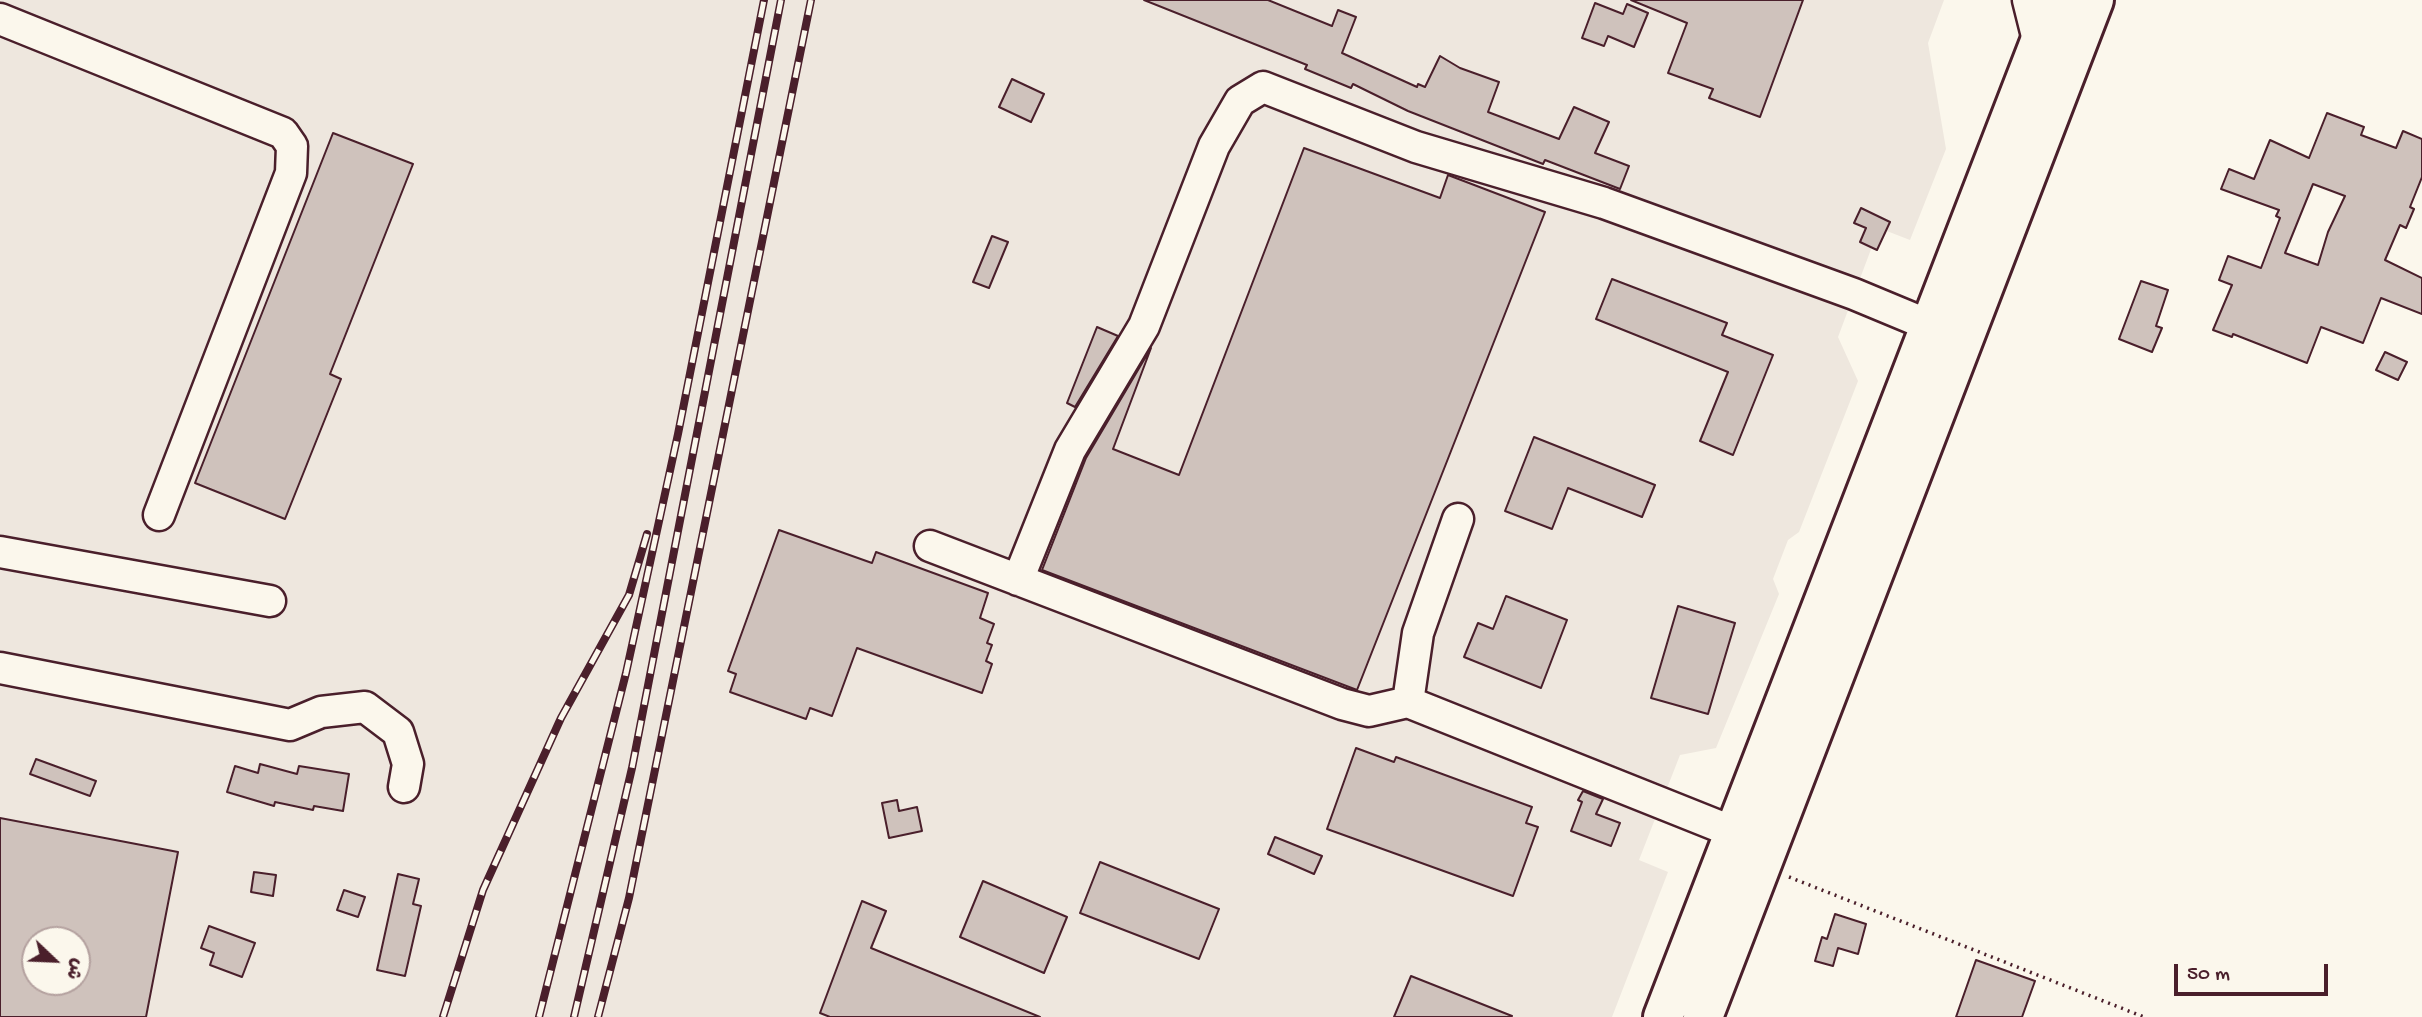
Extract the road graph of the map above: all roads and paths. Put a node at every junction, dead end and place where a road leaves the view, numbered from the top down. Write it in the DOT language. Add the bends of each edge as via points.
graph roads {
  1 [pos="2028,0"];
  2 [pos="2056,0"];
  3 [pos="2094,0"];
  4 [pos="0,19"];
  5 [pos="2039,44"];
  6 [pos="1931,326"];
  7 [pos="159,515"];
  8 [pos="1458,519"];
  9 [pos="930,546"];
  10 [pos="0,552"];
  11 [pos="1018,580"];
  12 [pos="270,601"];
  13 [pos="0,668"];
  14 [pos="1408,702"];
  15 [pos="404,787"];
  16 [pos="1736,833"];
  17 [pos="1761,866"];
  18 [pos="1663,1017"];
  19 [pos="1703,1017"];
  20 [pos="2144,1017"];
  1 -- 5 [label="lane"];
  2 -- 5 [label="highway"];
  3 -- 17 [label="highway"];
  4 -- 7 [label="lane" via="283,133 292,146 291,173"];
  5 -- 6 [label="highway"];
  6 -- 11 [label="lane" via="1604,203 1416,147 1263,86 1240,101 1214,146 1144,326 1070,450"];
  6 -- 16 [label="highway"];
  8 -- 14 [label="lane" via="1418,633"];
  9 -- 11 [label="lane"];
  10 -- 12 [label="lane"];
  11 -- 14 [label="lane" via="1342,704 1369,711"];
  13 -- 15 [label="lane" via="290,725 321,712 365,707 398,732 408,764"];
  14 -- 16 [label="lane"];
  16 -- 18 [label="highway"];
  17 -- 19 [label="highway"];
  17 -- 20 [label="path"];
}
